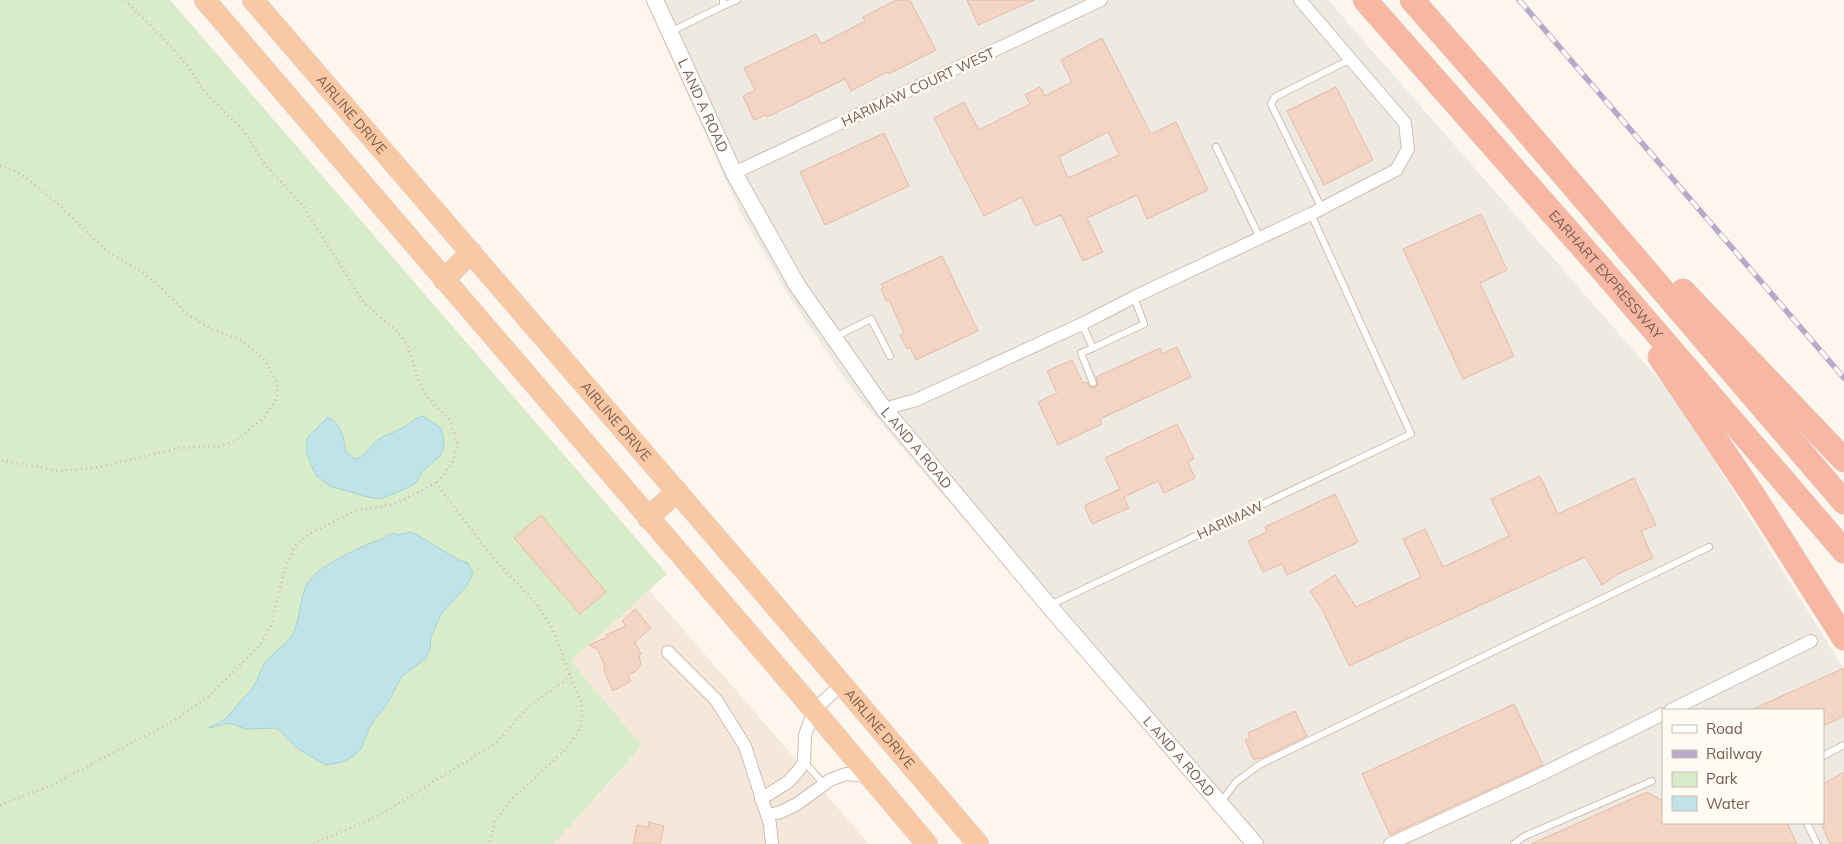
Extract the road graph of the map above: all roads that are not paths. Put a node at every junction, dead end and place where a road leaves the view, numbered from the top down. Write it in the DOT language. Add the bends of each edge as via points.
graph roads {
  1 [pos="205,0"];
  2 [pos="253,0"];
  3 [pos="655,0"];
  4 [pos="737,0"];
  5 [pos="1102,0"];
  6 [pos="1300,0"];
  7 [pos="1364,0"];
  8 [pos="1412,0"];
  9 [pos="724,3"];
  10 [pos="669,33"];
  11 [pos="1351,60"];
  12 [pos="1493,92"];
  13 [pos="1216,146"];
  14 [pos="734,173"];
  15 [pos="1316,211"];
  16 [pos="1260,238"];
  17 [pos="471,252"];
  18 [pos="1600,266"];
  19 [pos="444,280"];
  20 [pos="1134,297"];
  21 [pos="1082,324"];
  22 [pos="834,338"];
  23 [pos="1092,348"];
  24 [pos="890,356"];
  25 [pos="1094,383"];
  26 [pos="884,409"];
  27 [pos="1844,460"];
  28 [pos="677,492"];
  29 [pos="1844,502"];
  30 [pos="648,518"];
  31 [pos="1708,547"];
  32 [pos="1844,551"];
  33 [pos="1049,606"];
  34 [pos="1844,638"];
  35 [pos="1811,641"];
  36 [pos="668,652"];
  37 [pos="842,684"];
  38 [pos="1673,709"];
  39 [pos="814,710"];
  40 [pos="1662,714"];
  41 [pos="1844,745"];
  42 [pos="1824,755"];
  43 [pos="804,762"];
  44 [pos="869,776"];
  45 [pos="1652,781"];
  46 [pos="824,784"];
  47 [pos="761,799"];
  48 [pos="1220,803"];
  49 [pos="766,815"];
  50 [pos="1807,824"];
  51 [pos="772,844"];
  52 [pos="927,844"];
  53 [pos="978,844"];
  54 [pos="1256,844"];
  55 [pos="1390,844"];
  56 [pos="1514,844"];
  57 [pos="1817,844"];
  1 -- 19 [label="highway"];
  2 -- 17 [label="highway, AIRLINE DRIVE"];
  3 -- 10 [label="street, L AND A ROAD"];
  4 -- 9 [label="lane"];
  5 -- 14 [label="street, HARIMAW COURT WEST"];
  6 -- 11 [label="street"];
  7 -- 18 [label="highway, EARHART EXPRESSWAY"];
  8 -- 12 [label="highway"];
  9 -- 10 [label="lane"];
  10 -- 14 [label="street, L AND A ROAD"];
  11 -- 15 [label="lane" via="1275,97 1271,104"];
  11 -- 15 [label="street" via="1405,123 1408,150 1396,170"];
  12 -- 27 [label="highway"];
  12 -- 29 [label="highway"];
  13 -- 16 [label="lane"];
  14 -- 22 [label="street, L AND A ROAD" via="797,286"];
  15 -- 16 [label="street"];
  15 -- 33 [label="lane, HARIMAW" via="1411,434"];
  16 -- 20 [label="street"];
  17 -- 19 [label="highway"];
  17 -- 28 [label="highway, AIRLINE DRIVE"];
  18 -- 32 [label="highway, EARHART EXPRESSWAY"];
  18 -- 34 [label="highway"];
  19 -- 30 [label="highway"];
  20 -- 21 [label="street"];
  20 -- 23 [label="lane" via="1144,324"];
  21 -- 23 [label="lane"];
  21 -- 26 [label="street" via="916,400"];
  22 -- 24 [label="lane" via="871,319"];
  22 -- 26 [label="street, L AND A ROAD"];
  23 -- 25 [label="lane" via="1081,353"];
  26 -- 33 [label="street, L AND A ROAD"];
  28 -- 30 [label="highway"];
  28 -- 37 [label="highway, AIRLINE DRIVE"];
  30 -- 39 [label="highway"];
  31 -- 48 [label="lane" via="1259,764 1236,782"];
  33 -- 48 [label="street, L AND A ROAD"];
  35 -- 38 [label="street"];
  36 -- 47 [label="street" via="716,700 745,746"];
  37 -- 39 [label="street"];
  37 -- 53 [label="highway, AIRLINE DRIVE"];
  39 -- 43 [label="street" via="805,735"];
  39 -- 44 [label="highway"];
  40 -- 55 [label="street"];
  41 -- 42 [label="lane"];
  43 -- 46 [label="lane"];
  43 -- 47 [label="street" via="788,782"];
  44 -- 46 [label="street" via="846,774"];
  44 -- 52 [label="highway"];
  45 -- 56 [label="lane" via="1523,837"];
  46 -- 49 [label="street" via="797,804"];
  47 -- 49 [label="street"];
  48 -- 54 [label="street, L AND A ROAD"];
  49 -- 51 [label="street"];
  50 -- 57 [label="lane"];
}
